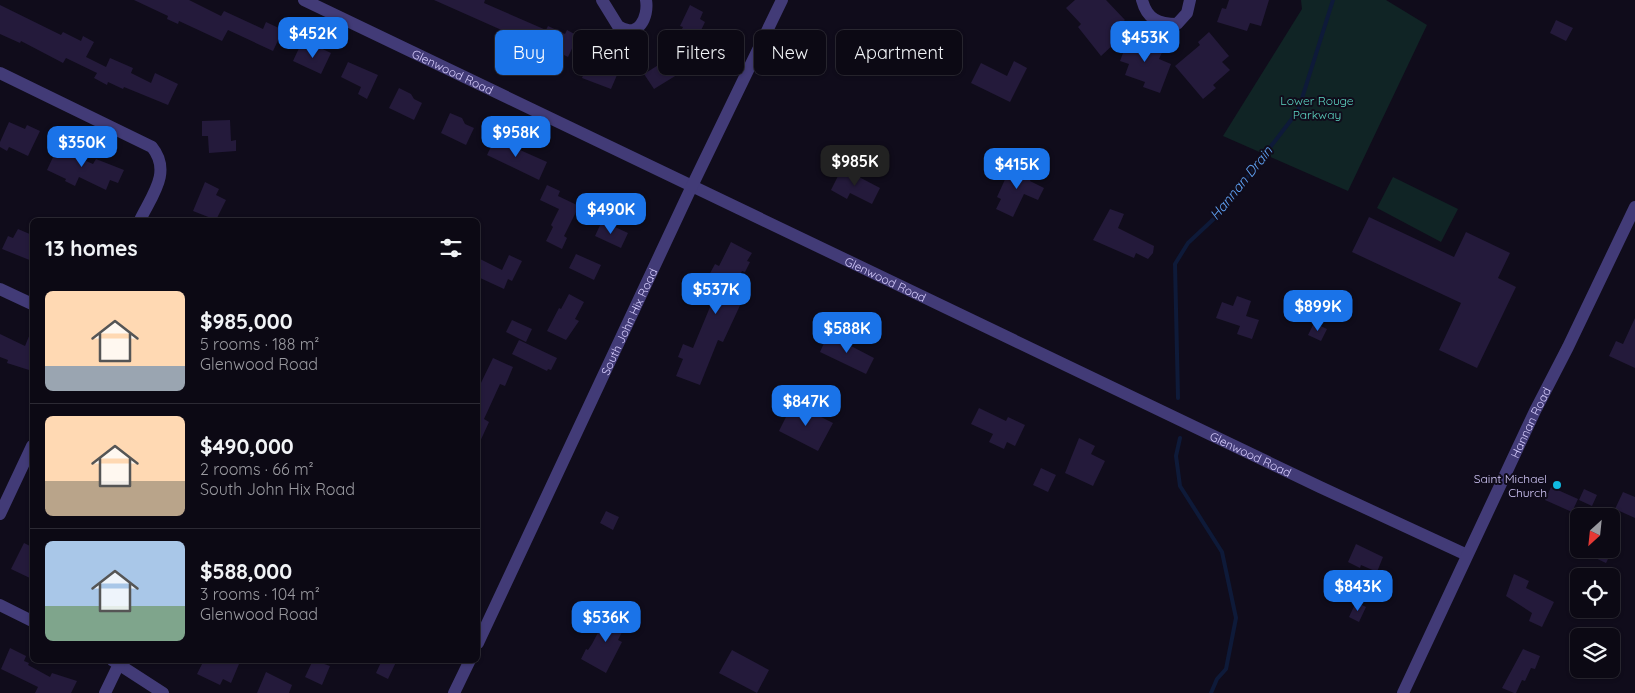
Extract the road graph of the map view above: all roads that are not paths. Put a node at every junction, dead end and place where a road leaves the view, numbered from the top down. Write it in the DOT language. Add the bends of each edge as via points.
graph roads {
  1 [pos="305,0"];
  2 [pos="602,0"];
  3 [pos="646,0"];
  4 [pos="782,0"];
  5 [pos="1142,0"];
  6 [pos="1190,0"];
  7 [pos="0,73"];
  8 [pos="692,186"];
  9 [pos="1635,207"];
  10 [pos="141,218"];
  11 [pos="0,289"];
  12 [pos="30,303"];
  13 [pos="30,450"];
  14 [pos="0,514"];
  15 [pos="1467,555"];
  16 [pos="0,605"];
  17 [pos="30,620"];
  18 [pos="480,639"];
  19 [pos="115,663"];
  20 [pos="117,663"];
  21 [pos="469,663"];
  22 [pos="105,693"];
  23 [pos="163,693"];
  24 [pos="454,693"];
  25 [pos="1403,693"];
  1 -- 8 [label="street, Glenwood Road"];
  2 -- 3 [label="street" via="618,26 631,30 644,23 648,9"];
  4 -- 8 [label="street, South John Hix Road"];
  5 -- 6 [label="street" via="1146,12 1155,21 1177,24 1187,13"];
  7 -- 10 [label="street" via="152,147 161,161 160,178"];
  8 -- 15 [label="street, Glenwood Road"];
  8 -- 18 [label="street, South John Hix Road"];
  9 -- 15 [label="street, Hannan Road"];
  11 -- 12 [label="street"];
  13 -- 14 [label="street"];
  15 -- 25 [label="street, Hannan Road"];
  16 -- 17 [label="street"];
  19 -- 22 [label="street"];
  20 -- 23 [label="street"];
  21 -- 24 [label="street"];
}
